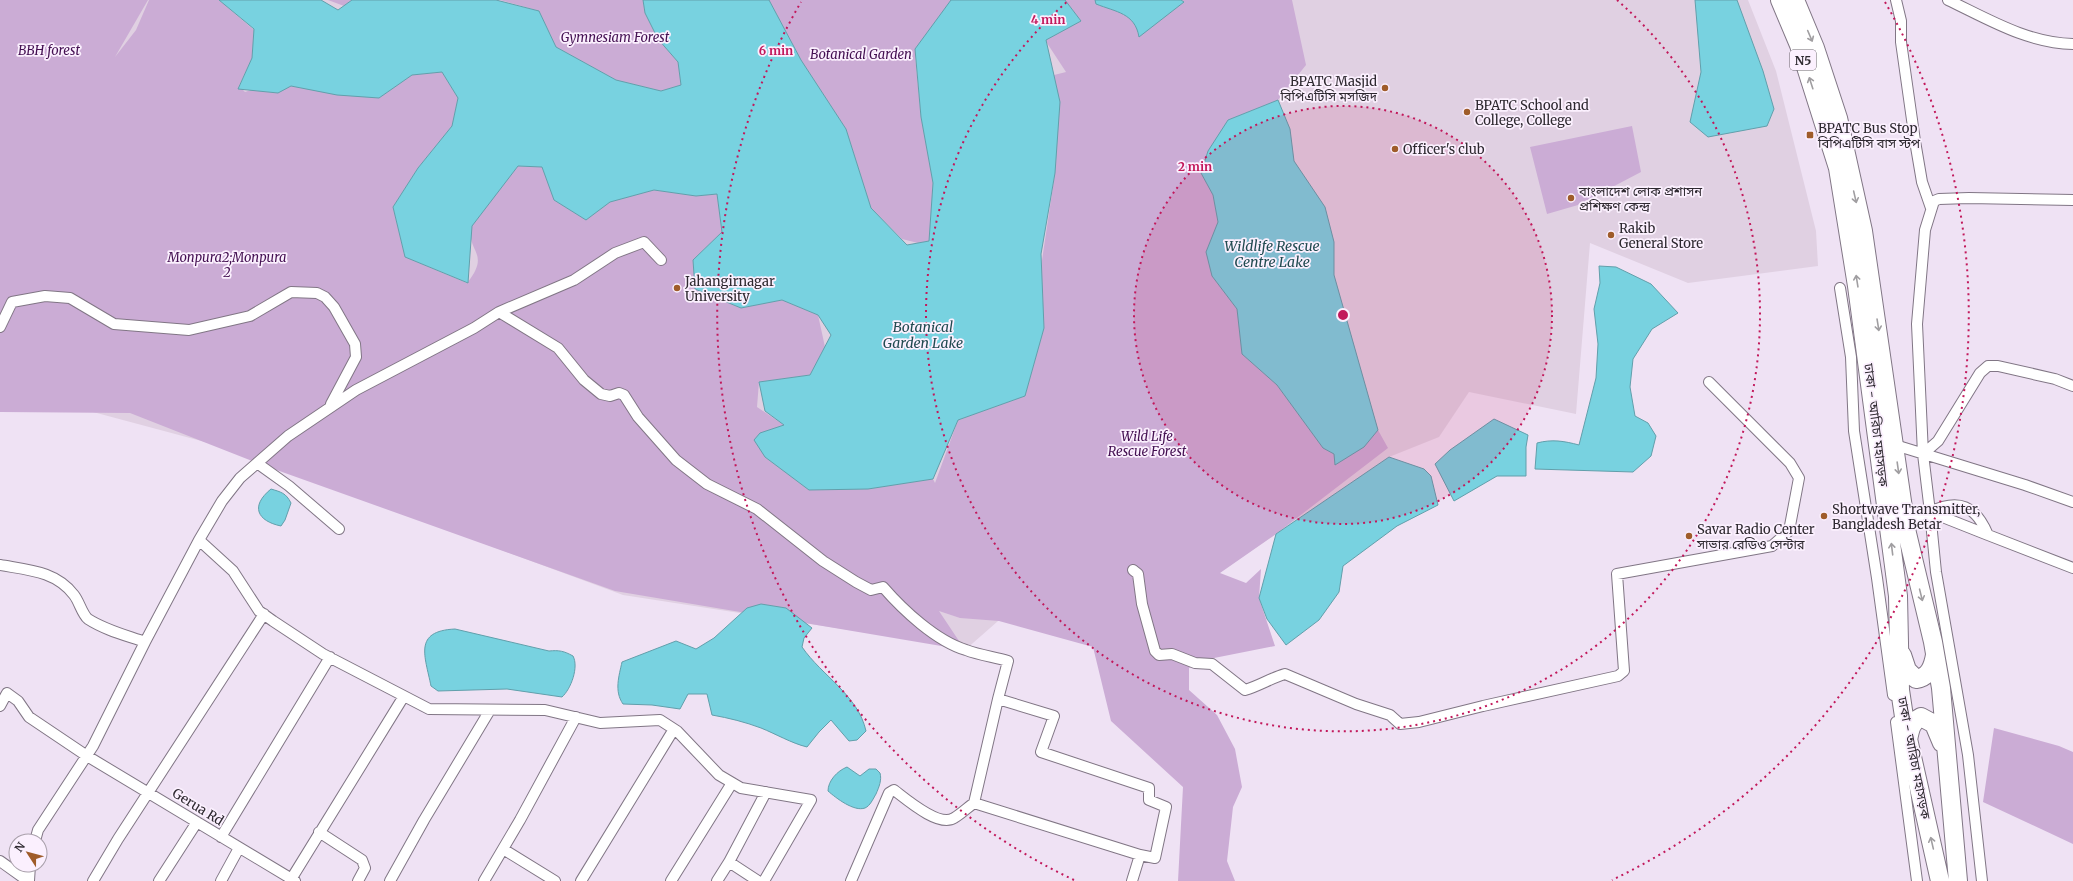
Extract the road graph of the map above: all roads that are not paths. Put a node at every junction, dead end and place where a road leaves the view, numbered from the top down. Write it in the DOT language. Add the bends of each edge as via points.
graph roads {
  1 [pos="1780,0"];
  2 [pos="1796,0"];
  3 [pos="1896,0"];
  4 [pos="1948,0"];
  5 [pos="2073,44"];
  6 [pos="2073,200"];
  7 [pos="1931,208"];
  8 [pos="661,260"];
  9 [pos="1840,288"];
  10 [pos="499,312"];
  11 [pos="0,327"];
  12 [pos="1709,382"];
  13 [pos="2073,386"];
  14 [pos="328,409"];
  15 [pos="1895,445"];
  16 [pos="1923,454"];
  17 [pos="258,463"];
  18 [pos="2073,502"];
  19 [pos="1930,512"];
  20 [pos="1905,521"];
  21 [pos="340,529"];
  22 [pos="1988,535"];
  23 [pos="199,540"];
  24 [pos="0,565"];
  25 [pos="2073,568"];
  26 [pos="1133,570"];
  27 [pos="264,614"];
  28 [pos="145,642"];
  29 [pos="1900,642"];
  30 [pos="1935,655"];
  31 [pos="330,657"];
  32 [pos="4,692"];
  33 [pos="404,696"];
  34 [pos="998,699"];
  35 [pos="0,706"];
  36 [pos="490,710"];
  37 [pos="576,717"];
  38 [pos="674,729"];
  39 [pos="1908,740"];
  40 [pos="87,756"];
  41 [pos="1947,761"];
  42 [pos="732,783"];
  43 [pos="148,792"];
  44 [pos="766,792"];
  45 [pos="974,803"];
  46 [pos="197,822"];
  47 [pos="319,832"];
  48 [pos="37,833"];
  49 [pos="221,837"];
  50 [pos="239,848"];
  51 [pos="503,849"];
  52 [pos="1140,855"];
  53 [pos="0,861"];
  54 [pos="728,862"];
  55 [pos="292,880"];
  56 [pos="28,881"];
  57 [pos="93,881"];
  58 [pos="159,881"];
  59 [pos="221,881"];
  60 [pos="358,881"];
  61 [pos="390,881"];
  62 [pos="484,881"];
  63 [pos="556,881"];
  64 [pos="581,881"];
  65 [pos="671,881"];
  66 [pos="716,881"];
  67 [pos="758,881"];
  68 [pos="764,881"];
  69 [pos="851,881"];
  70 [pos="1132,881"];
  71 [pos="1917,881"];
  72 [pos="1940,881"];
  73 [pos="1958,881"];
  74 [pos="1982,881"];
  29 -- 1 [label="highway, ঢাকা - আরিচা মহাসড়ক / N5, one-way" via="1898,596 1889,526 1857,286 1838,168 1799,44"];
  2 -- 15 [label="highway, ঢাকা - আরিচা মহাসড়ক / N5, one-way" via="1838,118 1863,231"];
  3 -- 7 [label="street" via="1901,21 1901,42 1915,141 1922,182"];
  4 -- 5 [label="street" via="2033,39"];
  6 -- 7 [label="street" via="1939,198 1934,201"];
  7 -- 16 [label="street" via="1925,230 1917,324"];
  8 -- 10 [label="street" via="644,242 615,253 574,280"];
  9 -- 71 [label="street" via="1852,357 1854,431 1878,586"];
  10 -- 14 [label="street" via="474,328 356,390"];
  10 -- 34 [label="street" via="558,348 584,380 601,394 624,395 638,417 676,460 707,484 757,509 823,561 856,582 871,590 883,587 920,624 949,642 965,650 1008,661"];
  11 -- 14 [label="street" via="12,302 45,296 70,298 114,324 189,330 250,316 291,292 317,293 325,297 344,322 355,344 356,357"];
  12 -- 26 [label="street" via="1790,463 1798,478 1789,531 1772,546 1617,574 1624,671 1618,676 1419,722 1400,724 1390,715 1356,704 1285,674 1245,690 1212,664 1195,663 1172,654 1159,655 1154,651 1142,604 1138,574"];
  13 -- 16 [label="street" via="2055,379 1988,366 1970,387 1938,441"];
  14 -- 17 [label="street" via="288,436"];
  15 -- 16 [label="street"];
  15 -- 20 [label="highway, ঢাকা - আরিচা মহাসড়ক / N5, one-way"];
  16 -- 18 [label="street"];
  16 -- 19 [label="street"];
  17 -- 21 [label="street"];
  17 -- 23 [label="street" via="240,478 222,501"];
  19 -- 20 [label="street"];
  19 -- 22 [label="street"];
  19 -- 22 [label="street" via="1952,504 1969,510 1980,518"];
  19 -- 74 [label="street" via="1936,572 1968,755"];
  20 -- 30 [label="highway, ঢাকা - আরিচা মহাসড়ক / N5, one-way"];
  22 -- 25 [label="street"];
  23 -- 27 [label="street" via="233,571"];
  23 -- 28 [label="street"];
  24 -- 28 [label="street" via="54,577 66,584 86,617 106,629"];
  27 -- 31 [label="street"];
  27 -- 43 [label="street"];
  28 -- 40 [label="street"];
  29 -- 30 [label="highway" via="1907,670 1916,680 1927,675 1933,666"];
  29 -- 39 [label="highway, ঢাকা - আরিচা মহাসড়ক / N5" via="1900,690"];
  30 -- 41 [label="highway, ঢাকা - আরিচা মহাসড়ক / N5" via="1941,688"];
  31 -- 33 [label="street"];
  31 -- 49 [label="street"];
  32 -- 35 [label="street"];
  32 -- 40 [label="street, Gerua Rd" via="18,700 29,717"];
  33 -- 36 [label="street" via="429,709"];
  33 -- 47 [label="street"];
  34 -- 45 [label="street"];
  34 -- 52 [label="street" via="1054,716 1041,752 1149,788 1149,800 1166,807 1155,858"];
  36 -- 37 [label="street" via="545,710"];
  36 -- 61 [label="street"];
  37 -- 38 [label="street" via="600,723 660,720"];
  37 -- 51 [label="street"];
  38 -- 42 [label="street" via="719,775"];
  38 -- 64 [label="street"];
  39 -- 41 [label="highway" via="1910,728 1915,720 1921,717 1926,719 1934,724"];
  72 -- 39 [label="highway, ঢাকা - আরিচা মহাসড়ক / N5, one-way"];
  40 -- 43 [label="street, Gerua Rd"];
  40 -- 48 [label="street"];
  41 -- 73 [label="highway, ঢাকা - আরিচা মহাসড়ক / N5"];
  42 -- 44 [label="street" via="741,788"];
  42 -- 65 [label="street"];
  43 -- 46 [label="street, Gerua Rd"];
  43 -- 57 [label="street"];
  44 -- 54 [label="street"];
  44 -- 68 [label="street" via="811,800"];
  45 -- 52 [label="street"];
  45 -- 69 [label="street" via="953,819 945,820 933,817 894,790 889,793"];
  46 -- 49 [label="street, Gerua Rd"];
  46 -- 58 [label="street"];
  47 -- 55 [label="street"];
  47 -- 60 [label="street" via="362,860 365,868"];
  49 -- 50 [label="street, Gerua Rd"];
  50 -- 55 [label="street, Gerua Rd"];
  50 -- 59 [label="street"];
  51 -- 62 [label="street"];
  51 -- 63 [label="street"];
  52 -- 70 [label="street"];
  53 -- 56 [label="street"];
  54 -- 66 [label="street"];
  54 -- 67 [label="street"];
}
